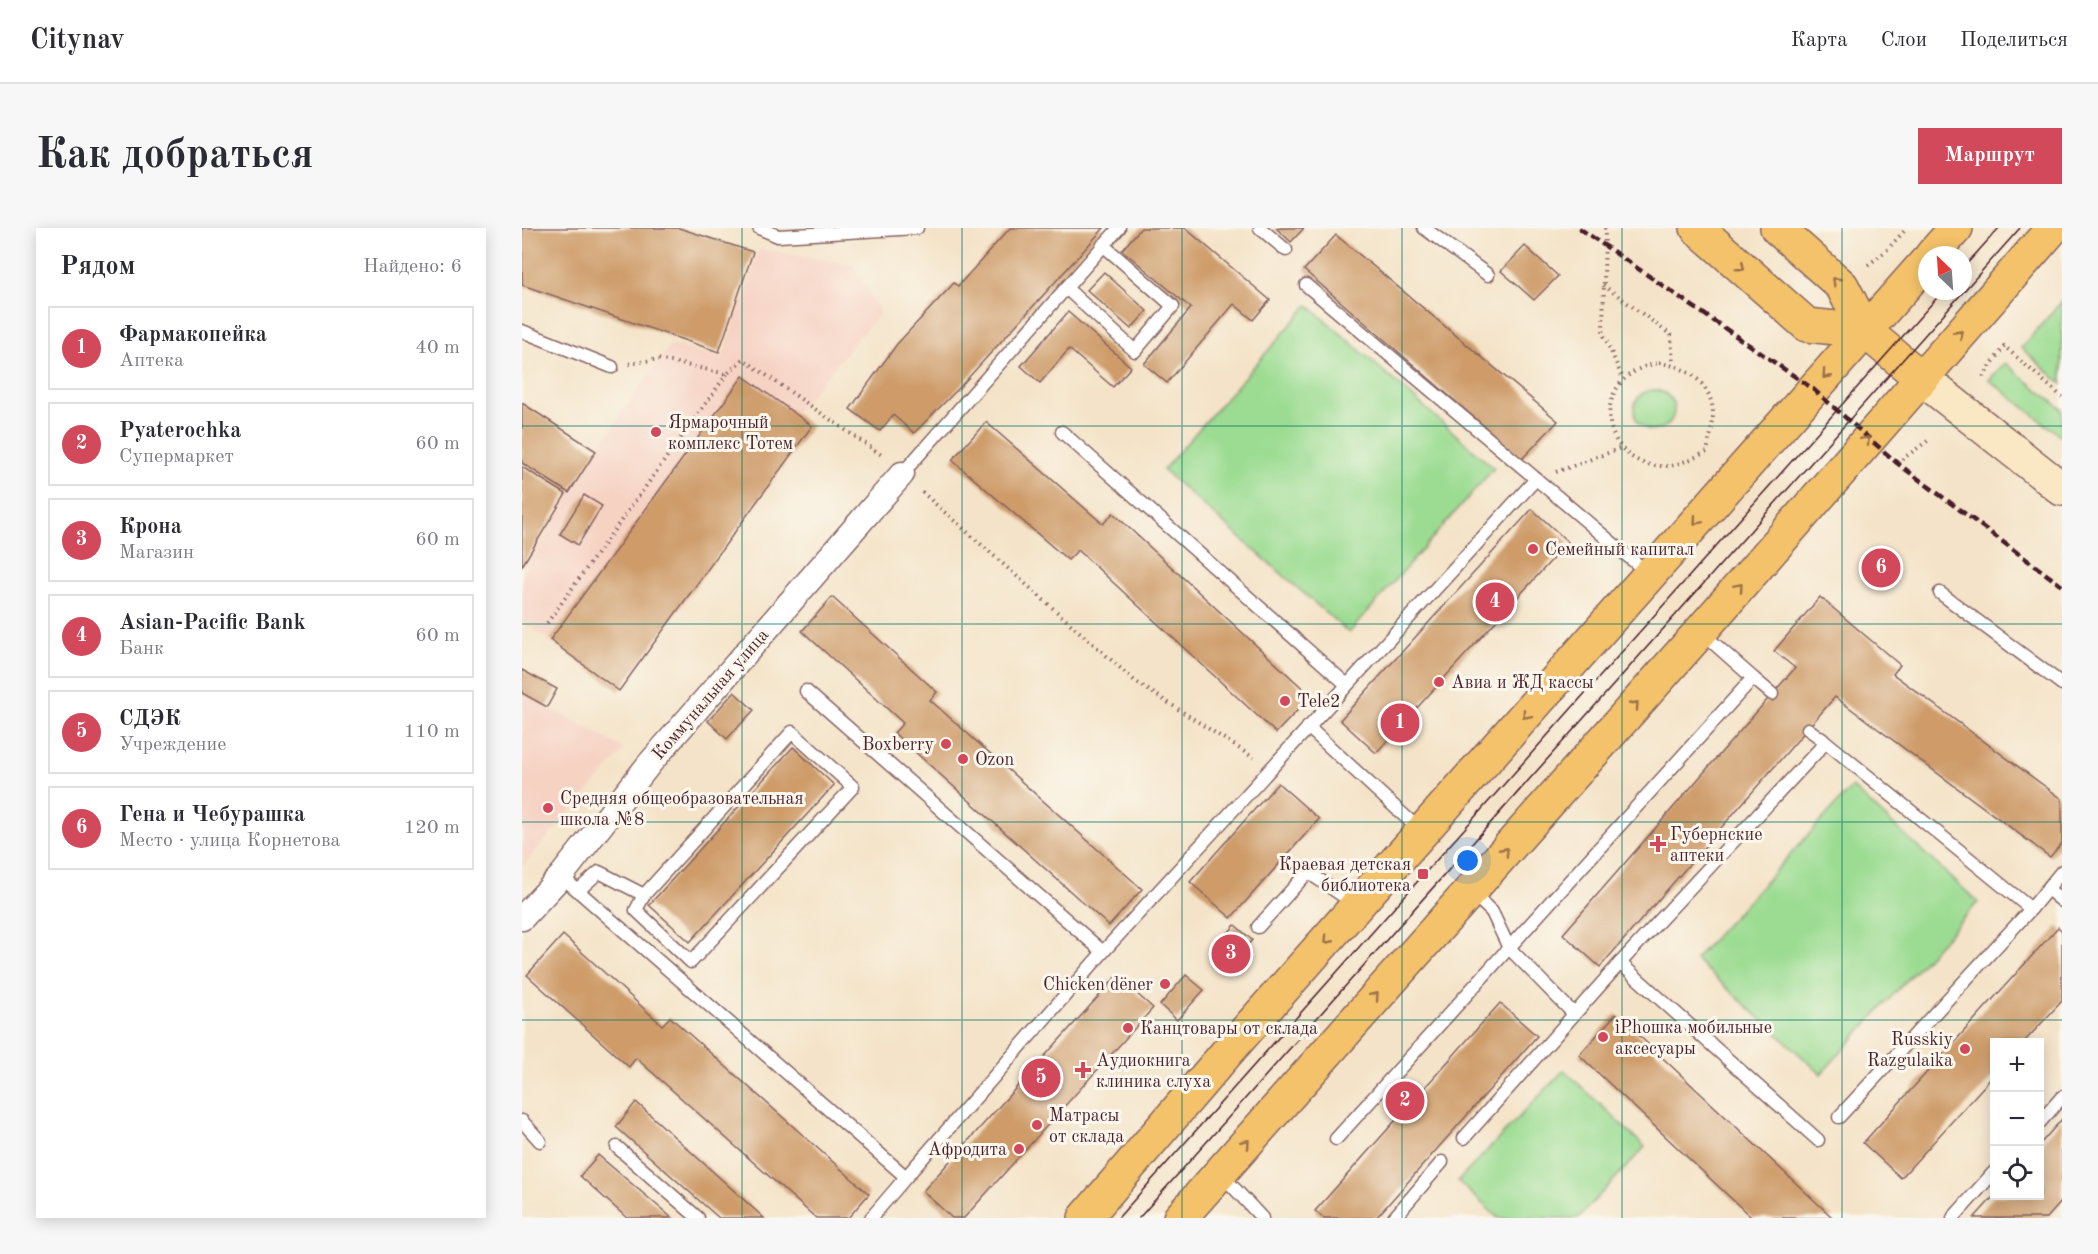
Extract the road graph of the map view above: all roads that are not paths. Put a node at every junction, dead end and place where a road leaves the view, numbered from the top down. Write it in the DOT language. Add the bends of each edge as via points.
graph roads {
  1 [pos="759,228"];
  2 [pos="917,228"];
  3 [pos="1119,228"];
  4 [pos="1260,228"];
  5 [pos="1424,228"];
  6 [pos="1697,228"];
  7 [pos="1777,228"];
  8 [pos="1956,228"];
  9 [pos="2053,228"];
  10 [pos="1104,245"];
  11 [pos="1940,246"];
  12 [pos="1286,250"];
  13 [pos="1918,271"];
  14 [pos="1488,275"];
  15 [pos="1306,285"];
  16 [pos="1066,288"];
  17 [pos="522,331"];
  18 [pos="1864,331"];
  19 [pos="612,367"];
  20 [pos="1920,377"];
  21 [pos="1062,432"];
  22 [pos="902,474"];
  23 [pos="1536,479"];
  24 [pos="2062,489"];
  25 [pos="1650,575"];
  26 [pos="1940,593"];
  27 [pos="1700,632"];
  28 [pos="1753,678"];
  29 [pos="1346,684"];
  30 [pos="2062,684"];
  31 [pos="806,691"];
  32 [pos="1772,694"];
  33 [pos="1308,727"];
  34 [pos="1808,729"];
  35 [pos="1826,742"];
  36 [pos="1423,832"];
  37 [pos="2062,871"];
  38 [pos="571,883"];
  39 [pos="2048,889"];
  40 [pos="1469,890"];
  41 [pos="644,895"];
  42 [pos="2062,901"];
  43 [pos="1358,906"];
  44 [pos="2031,909"];
  45 [pos="522,918"];
  46 [pos="1258,927"];
  47 [pos="1509,948"];
  48 [pos="1103,952"];
  49 [pos="1620,963"];
  50 [pos="1574,1014"];
  51 [pos="2062,1097"];
  52 [pos="1839,1117"];
  53 [pos="2044,1117"];
  54 [pos="522,1121"];
  55 [pos="1464,1138"];
  56 [pos="1336,1139"];
  57 [pos="1818,1140"];
  58 [pos="540,1141"];
  59 [pos="617,1147"];
  60 [pos="1442,1162"];
  61 [pos="1220,1173"];
  62 [pos="1990,1177"];
  63 [pos="906,1178"];
  64 [pos="698,1218"];
  65 [pos="871,1218"];
  66 [pos="1085,1218"];
  67 [pos="1180,1218"];
  68 [pos="1262,1218"];
  69 [pos="1394,1218"];
  70 [pos="1953,1218"];
  1 -- 2 [label="lane" via="778,236"];
  3 -- 10 [label="lane"];
  4 -- 12 [label="lane"];
  5 -- 14 [label="lane"];
  6 -- 18 [label="main road, one-way" via="1807,325"];
  18 -- 7 [label="main road, one-way" via="1842,286"];
  8 -- 11 [label="main road"];
  20 -- 9 [label="main road, one-way"];
  10 -- 16 [label="lane"];
  10 -- 16 [label="lane" via="1173,306 1135,351"];
  13 -- 18 [label="main road"];
  15 -- 23 [label="lane"];
  16 -- 22 [label="lane"];
  17 -- 19 [label="lane"];
  18 -- 20 [label="main road"];
  18 -- 25 [label="main road, one-way"];
  20 -- 24 [label="main road"];
  27 -- 20 [label="main road, one-way"];
  21 -- 29 [label="lane"];
  22 -- 38 [label="street, Коммунальная улица" via="650,763"];
  23 -- 25 [label="lane"];
  23 -- 29 [label="lane"];
  25 -- 36 [label="main road, one-way"];
  26 -- 30 [label="lane"];
  27 -- 28 [label="lane"];
  40 -- 27 [label="main road, one-way"];
  28 -- 32 [label="lane"];
  28 -- 47 [label="lane"];
  29 -- 33 [label="lane"];
  31 -- 48 [label="lane"];
  33 -- 36 [label="lane"];
  33 -- 48 [label="lane"];
  34 -- 35 [label="lane"];
  35 -- 44 [label="lane"];
  35 -- 49 [label="lane"];
  36 -- 43 [label="main road"];
  37 -- 39 [label="lane"];
  38 -- 41 [label="lane" via="599,872"];
  38 -- 45 [label="street, Коммунальная улица"];
  38 -- 63 [label="lane"];
  39 -- 42 [label="lane"];
  39 -- 44 [label="lane"];
  40 -- 47 [label="lane" via="1492,912"];
  61 -- 40 [label="main road, one-way"];
  41 -- 41 [label="lane" via="792,732 853,787 691,962 636,910"];
  43 -- 46 [label="lane" via="1308,872"];
  43 -- 66 [label="main road, one-way"];
  44 -- 52 [label="lane"];
  47 -- 50 [label="lane"];
  47 -- 56 [label="lane"];
  48 -- 63 [label="lane"];
  49 -- 50 [label="lane"];
  49 -- 57 [label="lane"];
  50 -- 55 [label="lane"];
  51 -- 53 [label="lane"];
  54 -- 58 [label="lane"];
  59 -- 64 [label="lane"];
  60 -- 69 [label="lane"];
  61 -- 67 [label="main road"];
  61 -- 68 [label="lane"];
  62 -- 70 [label="lane"];
  63 -- 65 [label="lane"];
}
